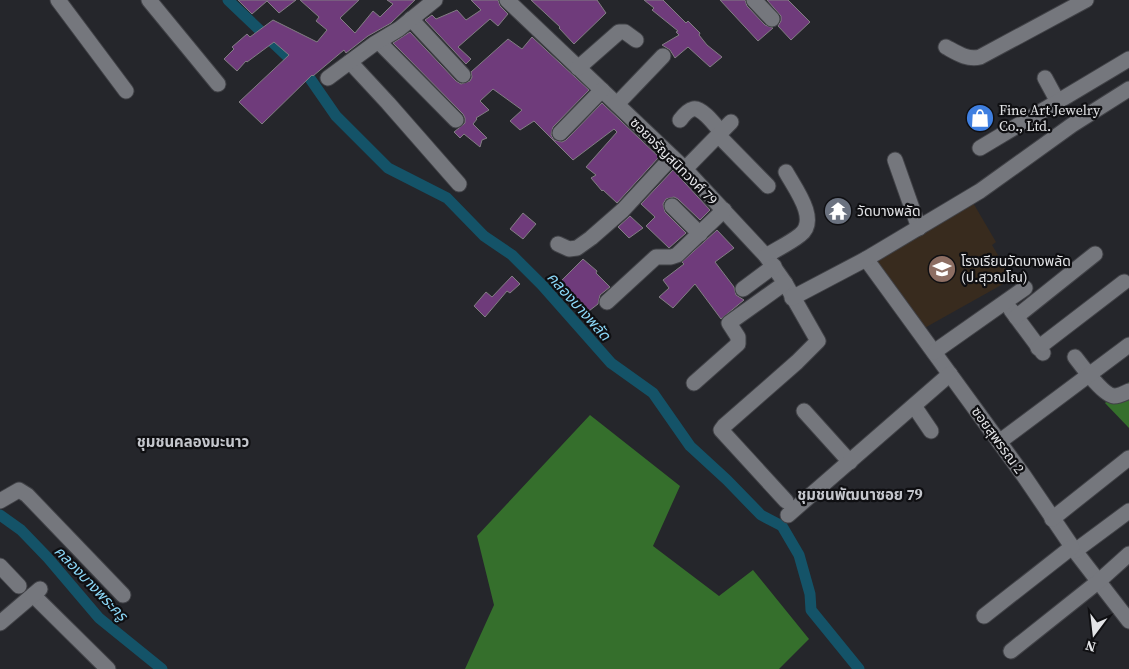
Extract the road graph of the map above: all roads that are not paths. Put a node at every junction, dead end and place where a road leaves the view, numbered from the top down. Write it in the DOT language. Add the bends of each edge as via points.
graph roads {
  1 [pos="58,0"];
  2 [pos="149,0"];
  3 [pos="435,0"];
  4 [pos="507,0"];
  5 [pos="754,0"];
  6 [pos="1086,0"];
  7 [pos="411,19"];
  8 [pos="772,19"];
  9 [pos="636,40"];
  10 [pos="382,41"];
  11 [pos="946,47"];
  12 [pos="664,56"];
  13 [pos="1129,59"];
  14 [pos="350,62"];
  15 [pos="578,68"];
  16 [pos="463,75"];
  17 [pos="328,78"];
  18 [pos="1045,78"];
  19 [pos="218,84"];
  20 [pos="1129,88"];
  21 [pos="602,90"];
  22 [pos="126,91"];
  23 [pos="1058,102"];
  24 [pos="617,104"];
  25 [pos="456,120"];
  26 [pos="680,120"];
  27 [pos="724,130"];
  28 [pos="560,133"];
  29 [pos="980,148"];
  30 [pos="672,157"];
  31 [pos="895,160"];
  32 [pos="684,169"];
  33 [pos="786,172"];
  34 [pos="459,184"];
  35 [pos="768,186"];
  36 [pos="672,206"];
  37 [pos="724,210"];
  38 [pos="919,228"];
  39 [pos="700,234"];
  40 [pos="558,244"];
  41 [pos="1095,254"];
  42 [pos="866,259"];
  43 [pos="770,261"];
  44 [pos="1124,282"];
  45 [pos="785,283"];
  46 [pos="1025,288"];
  47 [pos="743,289"];
  48 [pos="792,298"];
  49 [pos="607,302"];
  50 [pos="1005,302"];
  51 [pos="1016,317"];
  52 [pos="1129,345"];
  53 [pos="934,352"];
  54 [pos="1075,357"];
  55 [pos="950,374"];
  56 [pos="1089,374"];
  57 [pos="694,383"];
  58 [pos="1129,391"];
  59 [pos="914,406"];
  60 [pos="804,411"];
  61 [pos="931,430"];
  62 [pos="999,442"];
  63 [pos="1129,458"];
  64 [pos="850,462"];
  65 [pos="0,501"];
  66 [pos="1129,511"];
  67 [pos="1052,519"];
  68 [pos="1073,549"];
  69 [pos="1129,554"];
  70 [pos="0,566"];
  71 [pos="1099,581"];
  72 [pos="19,586"];
  73 [pos="123,595"];
  74 [pos="984,616"];
  75 [pos="1129,621"];
  76 [pos="0,623"];
  77 [pos="1011,651"];
  78 [pos="108,669"];
  1 -- 22 [label="street"];
  2 -- 19 [label="street"];
  3 -- 7 [label="street"];
  4 -- 15 [label="street, ซอยจรัญสนิทวงศ์ 79"];
  5 -- 8 [label="street"];
  6 -- 11 [label="street" via="980,57 966,57"];
  7 -- 10 [label="street"];
  7 -- 16 [label="street"];
  9 -- 15 [label="street" via="625,32 618,32"];
  10 -- 14 [label="street"];
  10 -- 25 [label="street"];
  12 -- 24 [label="street"];
  13 -- 23 [label="street"];
  14 -- 17 [label="street"];
  14 -- 34 [label="street"];
  15 -- 21 [label="street, ซอยจรัญสนิทวงศ์ 79"];
  18 -- 23 [label="street"];
  20 -- 38 [label="street" via="980,191"];
  21 -- 24 [label="street, ซอยจรัญสนิทวงศ์ 79"];
  21 -- 28 [label="street"];
  23 -- 29 [label="street"];
  24 -- 30 [label="street, ซอยจรัญสนิทวงศ์ 79"];
  26 -- 27 [label="street" via="696,108"];
  27 -- 32 [label="street"];
  27 -- 35 [label="street"];
  30 -- 32 [label="street, ซอยจรัญสนิทวงศ์ 79"];
  30 -- 40 [label="street" via="623,210 577,248 569,249"];
  31 -- 38 [label="street"];
  32 -- 37 [label="street, ซอยจรัญสนิทวงศ์ 79"];
  33 -- 43 [label="street" via="809,219 802,234"];
  36 -- 39 [label="street"];
  37 -- 39 [label="street"];
  37 -- 43 [label="street, ซอยจรัญสนิทวงศ์ 79"];
  38 -- 42 [label="street"];
  39 -- 49 [label="street" via="677,255 656,257"];
  41 -- 51 [label="street"];
  42 -- 48 [label="street"];
  42 -- 53 [label="street, ซอยสุพรรณ 2"];
  43 -- 45 [label="street, ซอยจรัญสนิทวงศ์ 79"];
  43 -- 47 [label="street"];
  44 -- 51 [label="street" via="1040,351"];
  45 -- 48 [label="street, ซอยจรัญสนิทวงศ์ 79"];
  45 -- 57 [label="street" via="729,323 738,337 738,344"];
  46 -- 50 [label="street"];
  48 -- 64 [label="street, ซอยจรัญสนิทวงศ์ 79" via="818,341 721,430 787,508"];
  50 -- 51 [label="street"];
  50 -- 53 [label="street"];
  52 -- 56 [label="street"];
  53 -- 55 [label="street, ซอยสุพรรณ 2"];
  54 -- 56 [label="street"];
  55 -- 59 [label="street"];
  55 -- 62 [label="street, ซอยสุพรรณ 2"];
  56 -- 58 [label="street" via="1108,394 1114,396"];
  56 -- 62 [label="street"];
  59 -- 61 [label="street"];
  59 -- 64 [label="street"];
  60 -- 64 [label="street"];
  62 -- 67 [label="street, ซอยสุพรรณ 2"];
  63 -- 67 [label="street"];
  65 -- 73 [label="street" via="19,490 27,494"];
  66 -- 68 [label="street"];
  67 -- 68 [label="street, ซอยสุพรรณ 2"];
  68 -- 71 [label="street, ซอยสุพรรณ 2"];
  68 -- 74 [label="street"];
  69 -- 71 [label="street"];
  70 -- 72 [label="street"];
  71 -- 75 [label="street, ซอยสุพรรณ 2"];
  71 -- 77 [label="street"];
  76 -- 78 [label="street" via="37,592"];
}
